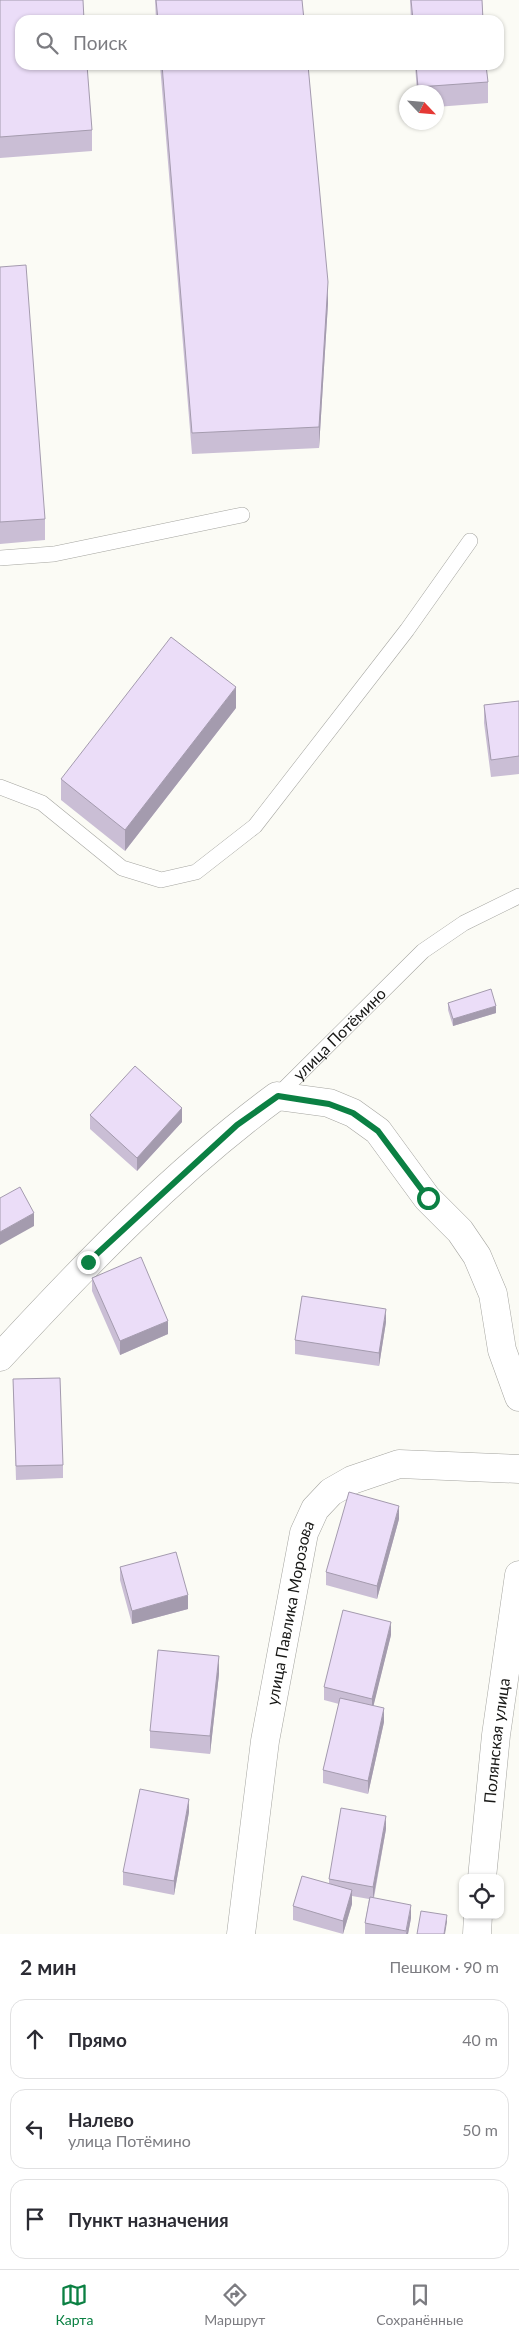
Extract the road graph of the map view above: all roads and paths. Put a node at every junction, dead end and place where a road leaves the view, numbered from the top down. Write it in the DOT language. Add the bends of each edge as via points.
graph roads {
  1 [pos="242,515"];
  2 [pos="470,541"];
  3 [pos="0,558"];
  4 [pos="0,787"];
  5 [pos="519,896"];
  6 [pos="278,1096"];
  7 [pos="0,1357"];
  8 [pos="519,1397"];
  9 [pos="519,1469"];
  10 [pos="519,1575"];
  11 [pos="482,1874"];
  12 [pos="478,1919"];
  13 [pos="241,1934"];
  14 [pos="477,1934"];
  1 -- 3 [label="lane" via="54,554"];
  2 -- 4 [label="lane" via="407,630 255,826 196,872 161,880 122,868 42,803"];
  5 -- 6 [label="lane, улица Потёмино" via="464,924 423,951"];
  6 -- 7 [label="street, улица Потёмино" via="237,1125 88,1262"];
  6 -- 8 [label="street" via="329,1104 353,1113 378,1131 428,1198 460,1231 477,1256 493,1294 502,1350"];
  9 -- 13 [label="street, улица Павлика Морозова" via="399,1464 352,1480 331,1492 315,1509 304,1533 265,1741"];
  10 -- 11 [label="street, Полянская улица" via="497,1726"];
  12 -- 14 [label="street"];
}
